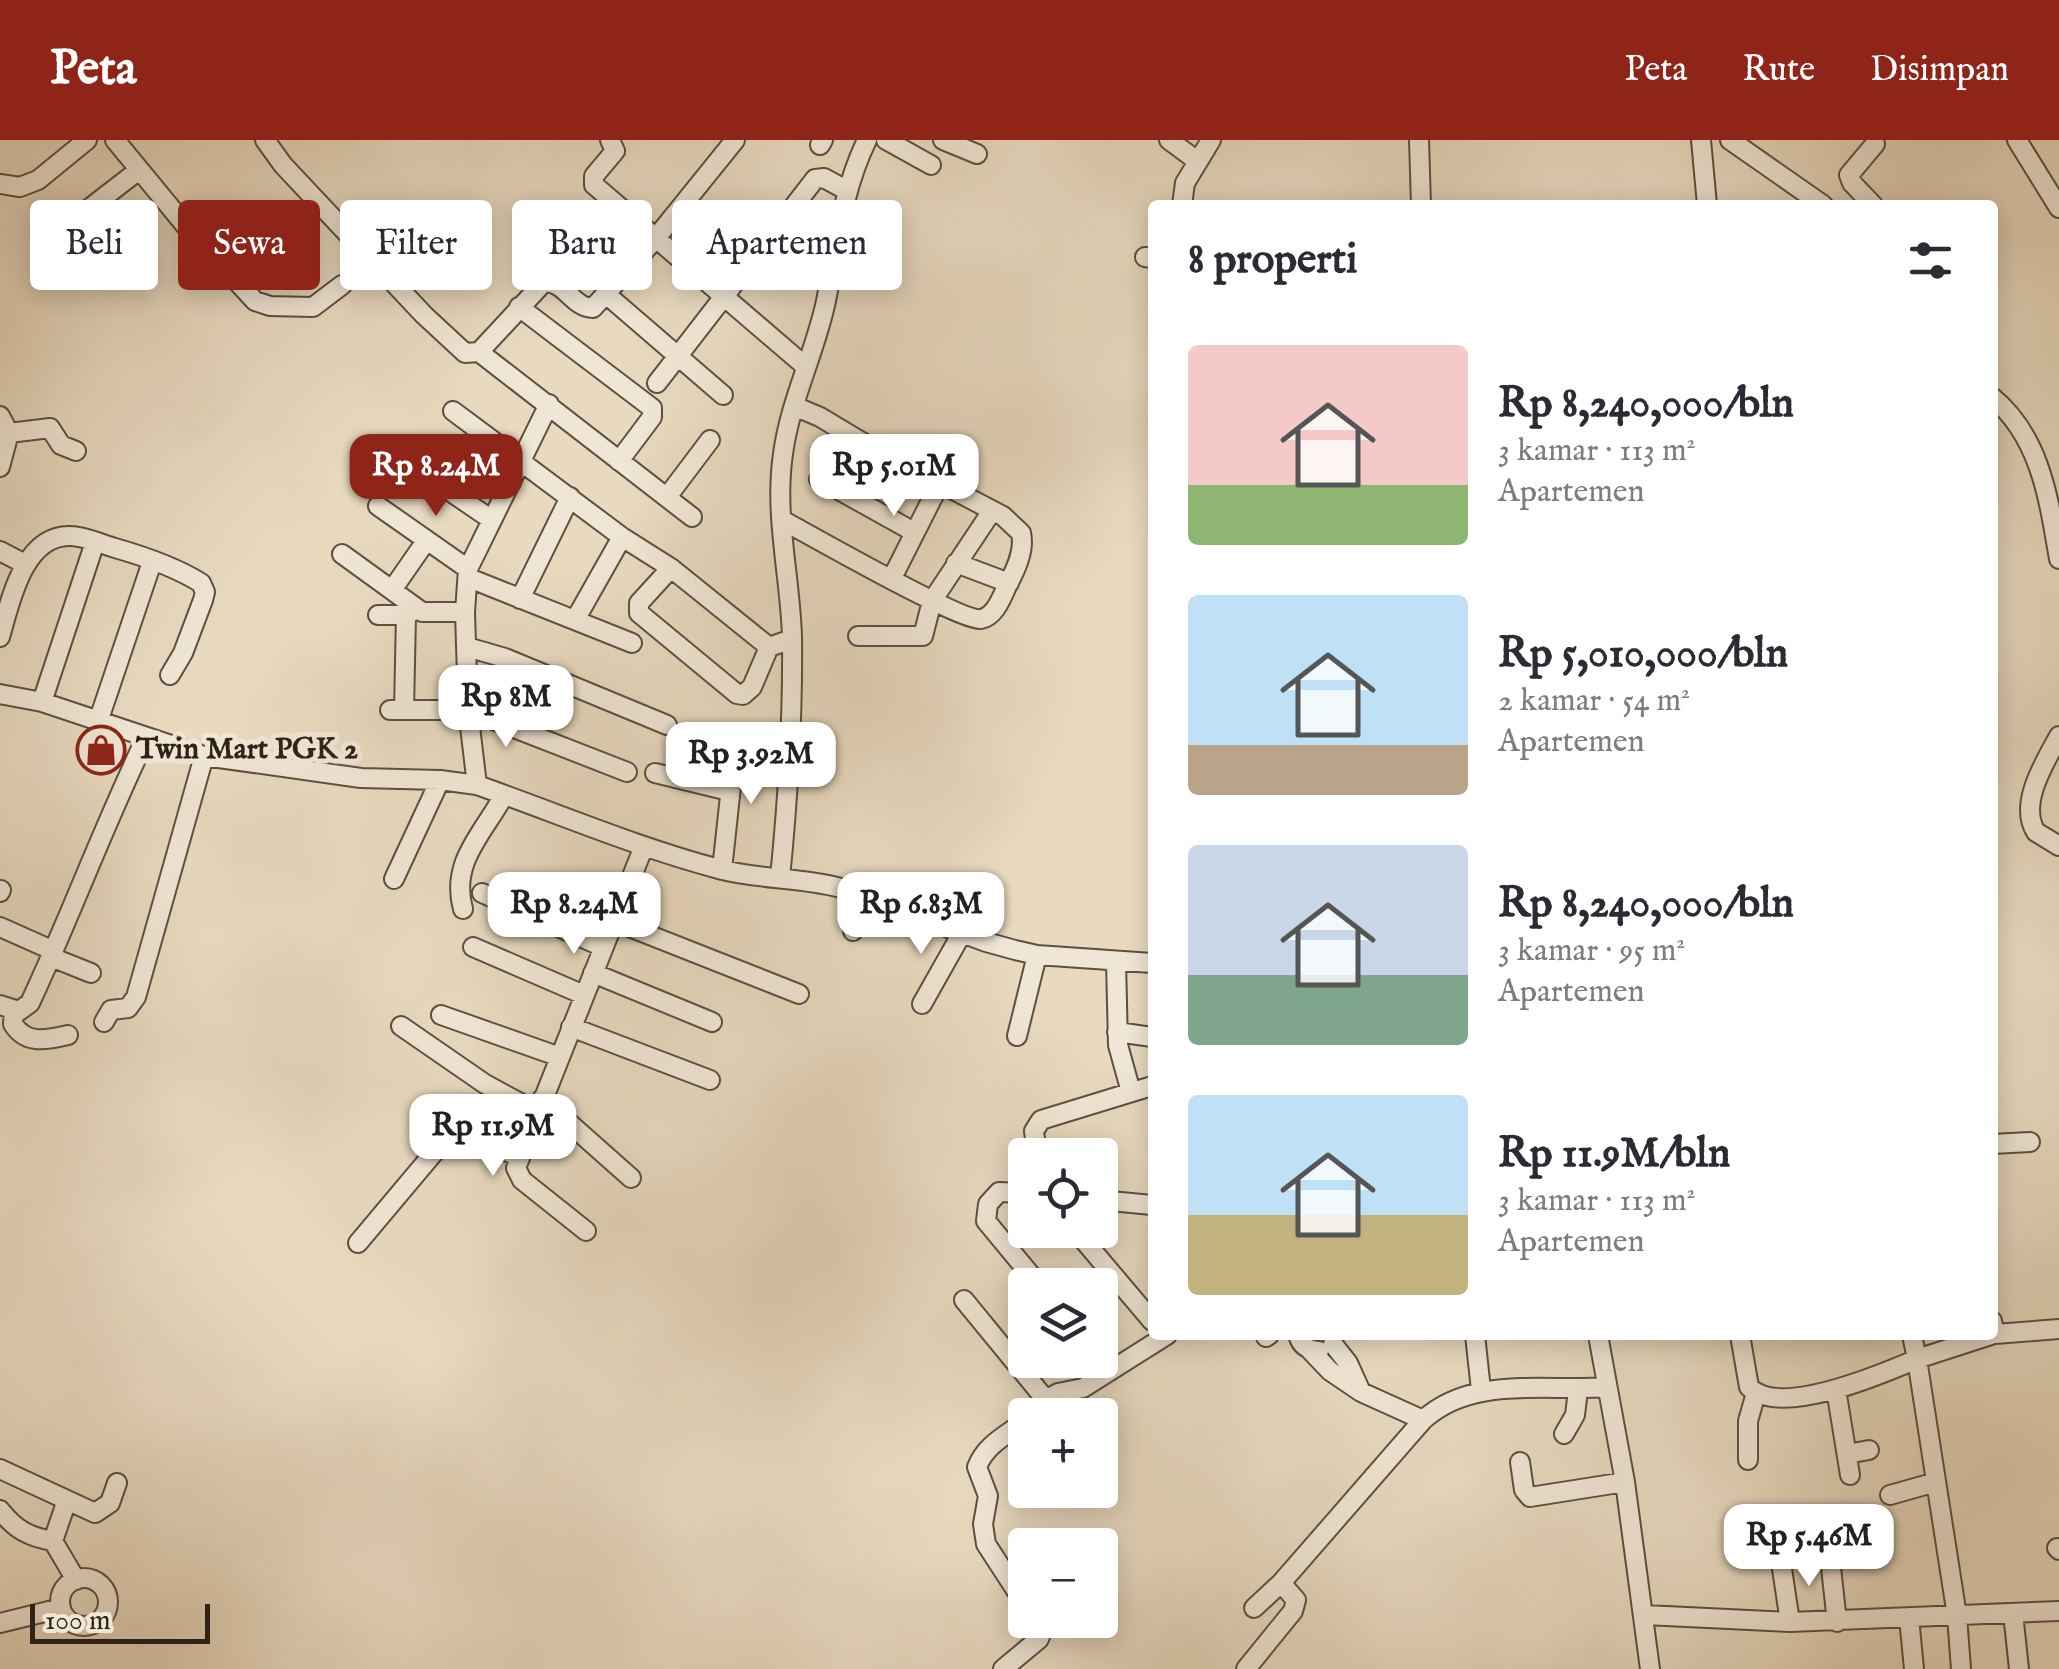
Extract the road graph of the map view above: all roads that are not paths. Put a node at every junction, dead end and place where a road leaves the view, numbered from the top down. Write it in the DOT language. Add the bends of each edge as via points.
graph roads {
  1 [pos="87,140"];
  2 [pos="115,140"];
  3 [pos="265,140"];
  4 [pos="610,140"];
  5 [pos="735,140"];
  6 [pos="867,140"];
  7 [pos="886,140"];
  8 [pos="943,140"];
  9 [pos="1169,140"];
  10 [pos="1211,140"];
  11 [pos="1419,140"];
  12 [pos="1701,140"];
  13 [pos="1730,140"];
  14 [pos="2017,140"];
  15 [pos="1875,144"];
  16 [pos="977,154"];
  17 [pos="1196,160"];
  18 [pos="930,165"];
  19 [pos="139,170"];
  20 [pos="0,184"];
  21 [pos="846,190"];
  22 [pos="101,200"];
  23 [pos="1182,200"];
  24 [pos="1425,200"];
  25 [pos="1707,200"];
  26 [pos="1817,200"];
  27 [pos="1868,200"];
  28 [pos="2059,208"];
  29 [pos="656,238"];
  30 [pos="340,287"];
  31 [pos="606,295"];
  32 [pos="724,298"];
  33 [pos="519,307"];
  34 [pos="479,352"];
  35 [pos="676,357"];
  36 [pos="806,366"];
  37 [pos="657,383"];
  38 [pos="724,395"];
  39 [pos="1998,402"];
  40 [pos="549,404"];
  41 [pos="794,406"];
  42 [pos="453,411"];
  43 [pos="4,425"];
  44 [pos="710,440"];
  45 [pos="76,452"];
  46 [pos="521,458"];
  47 [pos="618,462"];
  48 [pos="413,466"];
  49 [pos="0,467"];
  50 [pos="819,479"];
  51 [pos="940,482"];
  52 [pos="667,497"];
  53 [pos="570,498"];
  54 [pos="378,506"];
  55 [pos="992,511"];
  56 [pos="692,517"];
  57 [pos="492,520"];
  58 [pos="782,520"];
  59 [pos="914,532"];
  60 [pos="622,536"];
  61 [pos="426,540"];
  62 [pos="95,542"];
  63 [pos="0,551"];
  64 [pos="342,554"];
  65 [pos="2059,559"];
  66 [pos="152,562"];
  67 [pos="956,563"];
  68 [pos="25,564"];
  69 [pos="671,568"];
  70 [pos="468,574"];
  71 [pos="892,578"];
  72 [pos="1009,583"];
  73 [pos="392,590"];
  74 [pos="520,599"];
  75 [pos="932,601"];
  76 [pos="4,611"];
  77 [pos="412,612"];
  78 [pos="465,612"];
  79 [pos="378,615"];
  80 [pos="574,620"];
  81 [pos="858,636"];
  82 [pos="0,637"];
  83 [pos="792,639"];
  84 [pos="632,643"];
  85 [pos="467,646"];
  86 [pos="769,648"];
  87 [pos="170,675"];
  88 [pos="0,694"];
  89 [pos="42,702"];
  90 [pos="468,710"];
  91 [pos="98,722"];
  92 [pos="667,725"];
  93 [pos="2059,736"];
  94 [pos="146,738"];
  95 [pos="204,756"];
  96 [pos="627,772"];
  97 [pos="654,773"];
  98 [pos="675,776"];
  99 [pos="440,780"];
  100 [pos="477,785"];
  101 [pos="729,791"];
  102 [pos="504,795"];
  103 [pos="644,846"];
  104 [pos="2059,846"];
  105 [pos="722,870"];
  106 [pos="780,878"];
  107 [pos="394,880"];
  108 [pos="482,893"];
  109 [pos="871,898"];
  110 [pos="463,909"];
  111 [pos="614,921"];
  112 [pos="0,927"];
  113 [pos="853,932"];
  114 [pos="962,933"];
  115 [pos="472,947"];
  116 [pos="603,947"];
  117 [pos="52,954"];
  118 [pos="1037,955"];
  119 [pos="1116,962"];
  120 [pos="1148,962"];
  121 [pos="91,973"];
  122 [pos="593,973"];
  123 [pos="799,994"];
  124 [pos="584,995"];
  125 [pos="922,1004"];
  126 [pos="7,1008"];
  127 [pos="441,1015"];
  128 [pos="104,1022"];
  129 [pos="712,1022"];
  130 [pos="401,1026"];
  131 [pos="571,1027"];
  132 [pos="1117,1032"];
  133 [pos="68,1035"];
  134 [pos="1017,1036"];
  135 [pos="1148,1036"];
  136 [pos="560,1056"];
  137 [pos="710,1080"];
  138 [pos="1148,1087"];
  139 [pos="1131,1092"];
  140 [pos="540,1105"];
  141 [pos="1035,1138"];
  142 [pos="2030,1142"];
  143 [pos="1998,1144"];
  144 [pos="520,1157"];
  145 [pos="631,1178"];
  146 [pos="1008,1192"];
  147 [pos="1118,1202"];
  148 [pos="1148,1205"];
  149 [pos="586,1231"];
  150 [pos="358,1243"];
  151 [pos="1008,1248"];
  152 [pos="1008,1248"];
  153 [pos="1090,1248"];
  154 [pos="1024,1268"];
  155 [pos="964,1300"];
  156 [pos="1148,1316"];
  157 [pos="2059,1329"];
  158 [pos="1998,1331"];
  159 [pos="1155,1340"];
  160 [pos="1299,1340"];
  161 [pos="1335,1340"];
  162 [pos="1476,1340"];
  163 [pos="1599,1340"];
  164 [pos="1741,1340"];
  165 [pos="1913,1340"];
  166 [pos="1969,1340"];
  167 [pos="1310,1350"];
  168 [pos="1118,1358"];
  169 [pos="1917,1359"];
  170 [pos="1093,1378"];
  171 [pos="1607,1387"];
  172 [pos="1836,1389"];
  173 [pos="1481,1390"];
  174 [pos="1578,1390"];
  175 [pos="1361,1392"];
  176 [pos="1756,1393"];
  177 [pos="1044,1398"];
  178 [pos="1050,1398"];
  179 [pos="1423,1420"];
  180 [pos="1008,1433"];
  181 [pos="1564,1434"];
  182 [pos="1869,1450"];
  183 [pos="1847,1454"];
  184 [pos="1748,1460"];
  185 [pos="1520,1462"];
  186 [pos="0,1469"];
  187 [pos="1850,1475"];
  188 [pos="1625,1482"];
  189 [pos="1936,1482"];
  190 [pos="117,1483"];
  191 [pos="1890,1495"];
  192 [pos="66,1503"];
  193 [pos="0,1510"];
  194 [pos="1826,1522"];
  195 [pos="54,1541"];
  196 [pos="1781,1562"];
  197 [pos="1008,1578"];
  198 [pos="76,1580"];
  199 [pos="1282,1583"];
  200 [pos="61,1608"];
  201 [pos="1254,1608"];
  202 [pos="2059,1611"];
  203 [pos="2013,1613"];
  204 [pos="1645,1615"];
  205 [pos="1957,1616"];
  206 [pos="1909,1618"];
  207 [pos="1790,1622"];
  208 [pos="1837,1622"];
  209 [pos="0,1623"];
  210 [pos="1040,1638"];
  211 [pos="1645,1668"];
  212 [pos="1003,1669"];
  213 [pos="1246,1669"];
  214 [pos="1914,1669"];
  215 [pos="1961,1669"];
  216 [pos="2019,1669"];
  1 -- 20 [label="street" via="25,186"];
  2 -- 19 [label="street"];
  3 -- 34 [label="street" via="424,315 466,353"];
  4 -- 29 [label="street" via="616,152 592,182"];
  5 -- 29 [label="street"];
  6 -- 21 [label="street"];
  7 -- 18 [label="street"];
  8 -- 16 [label="street"];
  9 -- 17 [label="street"];
  10 -- 17 [label="street"];
  11 -- 24 [label="street"];
  12 -- 25 [label="street"];
  13 -- 26 [label="street"];
  14 -- 28 [label="street"];
  15 -- 27 [label="street" via="1850,175"];
  17 -- 23 [label="street"];
  19 -- 22 [label="street"];
  19 -- 30 [label="street" via="256,301 313,308"];
  21 -- 32 [label="street" via="815,180"];
  21 -- 36 [label="street" via="825,305"];
  29 -- 31 [label="street"];
  29 -- 32 [label="street"];
  31 -- 33 [label="street" via="586,308 548,281"];
  31 -- 35 [label="street"];
  32 -- 35 [label="street"];
  32 -- 36 [label="street"];
  33 -- 34 [label="street"];
  33 -- 47 [label="street" via="652,408"];
  34 -- 40 [label="street"];
  35 -- 37 [label="street"];
  35 -- 38 [label="street"];
  36 -- 41 [label="street"];
  39 -- 65 [label="street" via="2016,419 2045,481"];
  40 -- 46 [label="street"];
  40 -- 47 [label="street"];
  41 -- 51 [label="street"];
  41 -- 58 [label="street" via="782,456"];
  42 -- 46 [label="street"];
  43 -- 45 [label="street" via="50,428 63,447"];
  43 -- 49 [label="street"];
  44 -- 52 [label="street"];
  46 -- 53 [label="street"];
  46 -- 57 [label="street"];
  47 -- 52 [label="street"];
  48 -- 57 [label="street"];
  50 -- 59 [label="street"];
  51 -- 55 [label="street"];
  51 -- 59 [label="street"];
  52 -- 56 [label="street"];
  53 -- 60 [label="street"];
  53 -- 74 [label="street"];
  54 -- 61 [label="street"];
  55 -- 67 [label="street"];
  55 -- 72 [label="street" via="1023,539"];
  57 -- 70 [label="street"];
  58 -- 71 [label="street"];
  58 -- 83 [label="street"];
  59 -- 71 [label="street"];
  60 -- 69 [label="street"];
  60 -- 80 [label="street"];
  61 -- 70 [label="street"];
  61 -- 73 [label="street"];
  62 -- 66 [label="street"];
  62 -- 68 [label="street" via="57,538"];
  62 -- 89 [label="street"];
  63 -- 68 [label="street"];
  64 -- 73 [label="street"];
  66 -- 87 [label="street" via="198,580 205,592"];
  66 -- 91 [label="street"];
  67 -- 72 [label="street"];
  67 -- 75 [label="street"];
  68 -- 76 [label="street"];
  69 -- 86 [label="street"];
  69 -- 86 [label="street" via="638,614 738,694 752,687"];
  70 -- 74 [label="street"];
  70 -- 78 [label="street"];
  71 -- 75 [label="street"];
  72 -- 75 [label="street" via="996,608 979,619"];
  73 -- 77 [label="street"];
  74 -- 80 [label="street"];
  75 -- 81 [label="street" via="923,636"];
  76 -- 82 [label="street"];
  77 -- 78 [label="street"];
  77 -- 79 [label="street"];
  77 -- 90 [label="street" via="397,710"];
  78 -- 85 [label="street"];
  80 -- 84 [label="street"];
  83 -- 86 [label="street"];
  83 -- 106 [label="street"];
  85 -- 90 [label="street"];
  85 -- 92 [label="street"];
  88 -- 89 [label="street"];
  89 -- 91 [label="street"];
  90 -- 96 [label="street"];
  90 -- 100 [label="street"];
  91 -- 94 [label="street"];
  93 -- 104 [label="street" via="2028,811 2036,832"];
  94 -- 95 [label="street"];
  94 -- 117 [label="street"];
  95 -- 99 [label="street" via="361,778"];
  95 -- 128 [label="street" via="136,997 128,1008 111,1010"];
  97 -- 98 [label="street"];
  98 -- 101 [label="street"];
  98 -- 101 [label="street" via="729,737"];
  99 -- 100 [label="street"];
  99 -- 107 [label="street"];
  100 -- 102 [label="street"];
  101 -- 105 [label="street"];
  102 -- 103 [label="street"];
  102 -- 110 [label="street" via="465,859 458,884"];
  103 -- 105 [label="street"];
  103 -- 111 [label="street"];
  105 -- 106 [label="street"];
  106 -- 109 [label="street"];
  108 -- 116 [label="street"];
  109 -- 113 [label="street"];
  109 -- 114 [label="street"];
  111 -- 116 [label="street"];
  111 -- 123 [label="street"];
  112 -- 117 [label="street"];
  114 -- 118 [label="street"];
  114 -- 125 [label="street"];
  115 -- 124 [label="street"];
  116 -- 122 [label="street"];
  117 -- 121 [label="street"];
  117 -- 126 [label="street" via="27,1007"];
  118 -- 119 [label="street"];
  118 -- 134 [label="street"];
  119 -- 120 [label="street"];
  119 -- 132 [label="street"];
  122 -- 124 [label="street"];
  122 -- 129 [label="street"];
  124 -- 131 [label="street"];
  126 -- 133 [label="street" via="26,1037"];
  127 -- 136 [label="street"];
  130 -- 140 [label="street" via="485,1084"];
  131 -- 136 [label="street"];
  131 -- 137 [label="street"];
  132 -- 135 [label="street"];
  132 -- 139 [label="street"];
  136 -- 140 [label="street"];
  138 -- 139 [label="street"];
  139 -- 141 [label="street" via="1037,1122"];
  140 -- 144 [label="street"];
  140 -- 145 [label="street"];
  142 -- 143 [label="street"];
  144 -- 149 [label="street" via="518,1176"];
  144 -- 150 [label="street" via="456,1132"];
  146 -- 152 [label="street" via="988,1204 986,1220"];
  147 -- 148 [label="street"];
  151 -- 154 [label="street"];
  153 -- 156 [label="street"];
  155 -- 177 [label="street"];
  157 -- 158 [label="street"];
  159 -- 168 [label="street"];
  160 -- 167 [label="street"];
  161 -- 167 [label="street" via="1322,1351"];
  161 -- 175 [label="street"];
  162 -- 173 [label="street"];
  163 -- 171 [label="street"];
  164 -- 176 [label="street" via="1747,1381"];
  165 -- 169 [label="street"];
  166 -- 169 [label="street"];
  167 -- 175 [label="street"];
  169 -- 172 [label="street"];
  169 -- 189 [label="street"];
  170 -- 178 [label="street" via="1084,1388"];
  171 -- 174 [label="street"];
  171 -- 188 [label="street"];
  172 -- 176 [label="street"];
  172 -- 183 [label="street"];
  173 -- 174 [label="street"];
  173 -- 179 [label="street" via="1450,1399"];
  174 -- 181 [label="street" via="1575,1416"];
  175 -- 179 [label="street"];
  176 -- 184 [label="street"];
  179 -- 199 [label="street"];
  180 -- 197 [label="street" via="977,1467 988,1496 986,1544"];
  182 -- 183 [label="street"];
  183 -- 187 [label="street"];
  185 -- 188 [label="street" via="1530,1497"];
  186 -- 192 [label="street"];
  188 -- 204 [label="street"];
  189 -- 191 [label="street"];
  189 -- 205 [label="street"];
  190 -- 192 [label="street" via="110,1503 95,1514"];
  192 -- 195 [label="street"];
  193 -- 195 [label="street" via="27,1536"];
  194 -- 208 [label="street"];
  195 -- 198 [label="street"];
  196 -- 207 [label="street"];
  198 -- 200 [label="street" via="63,1591"];
  198 -- 200 [label="street" via="102,1587 105,1614 82,1626"];
  199 -- 201 [label="street"];
  199 -- 213 [label="street" via="1296,1600 1293,1612"];
  200 -- 209 [label="street"];
  202 -- 203 [label="street"];
  203 -- 205 [label="street"];
  203 -- 216 [label="street"];
  204 -- 207 [label="street"];
  204 -- 211 [label="street"];
  205 -- 206 [label="street"];
  205 -- 215 [label="street"];
  206 -- 208 [label="street"];
  206 -- 214 [label="street"];
  207 -- 208 [label="street"];
  210 -- 212 [label="street"];
}
